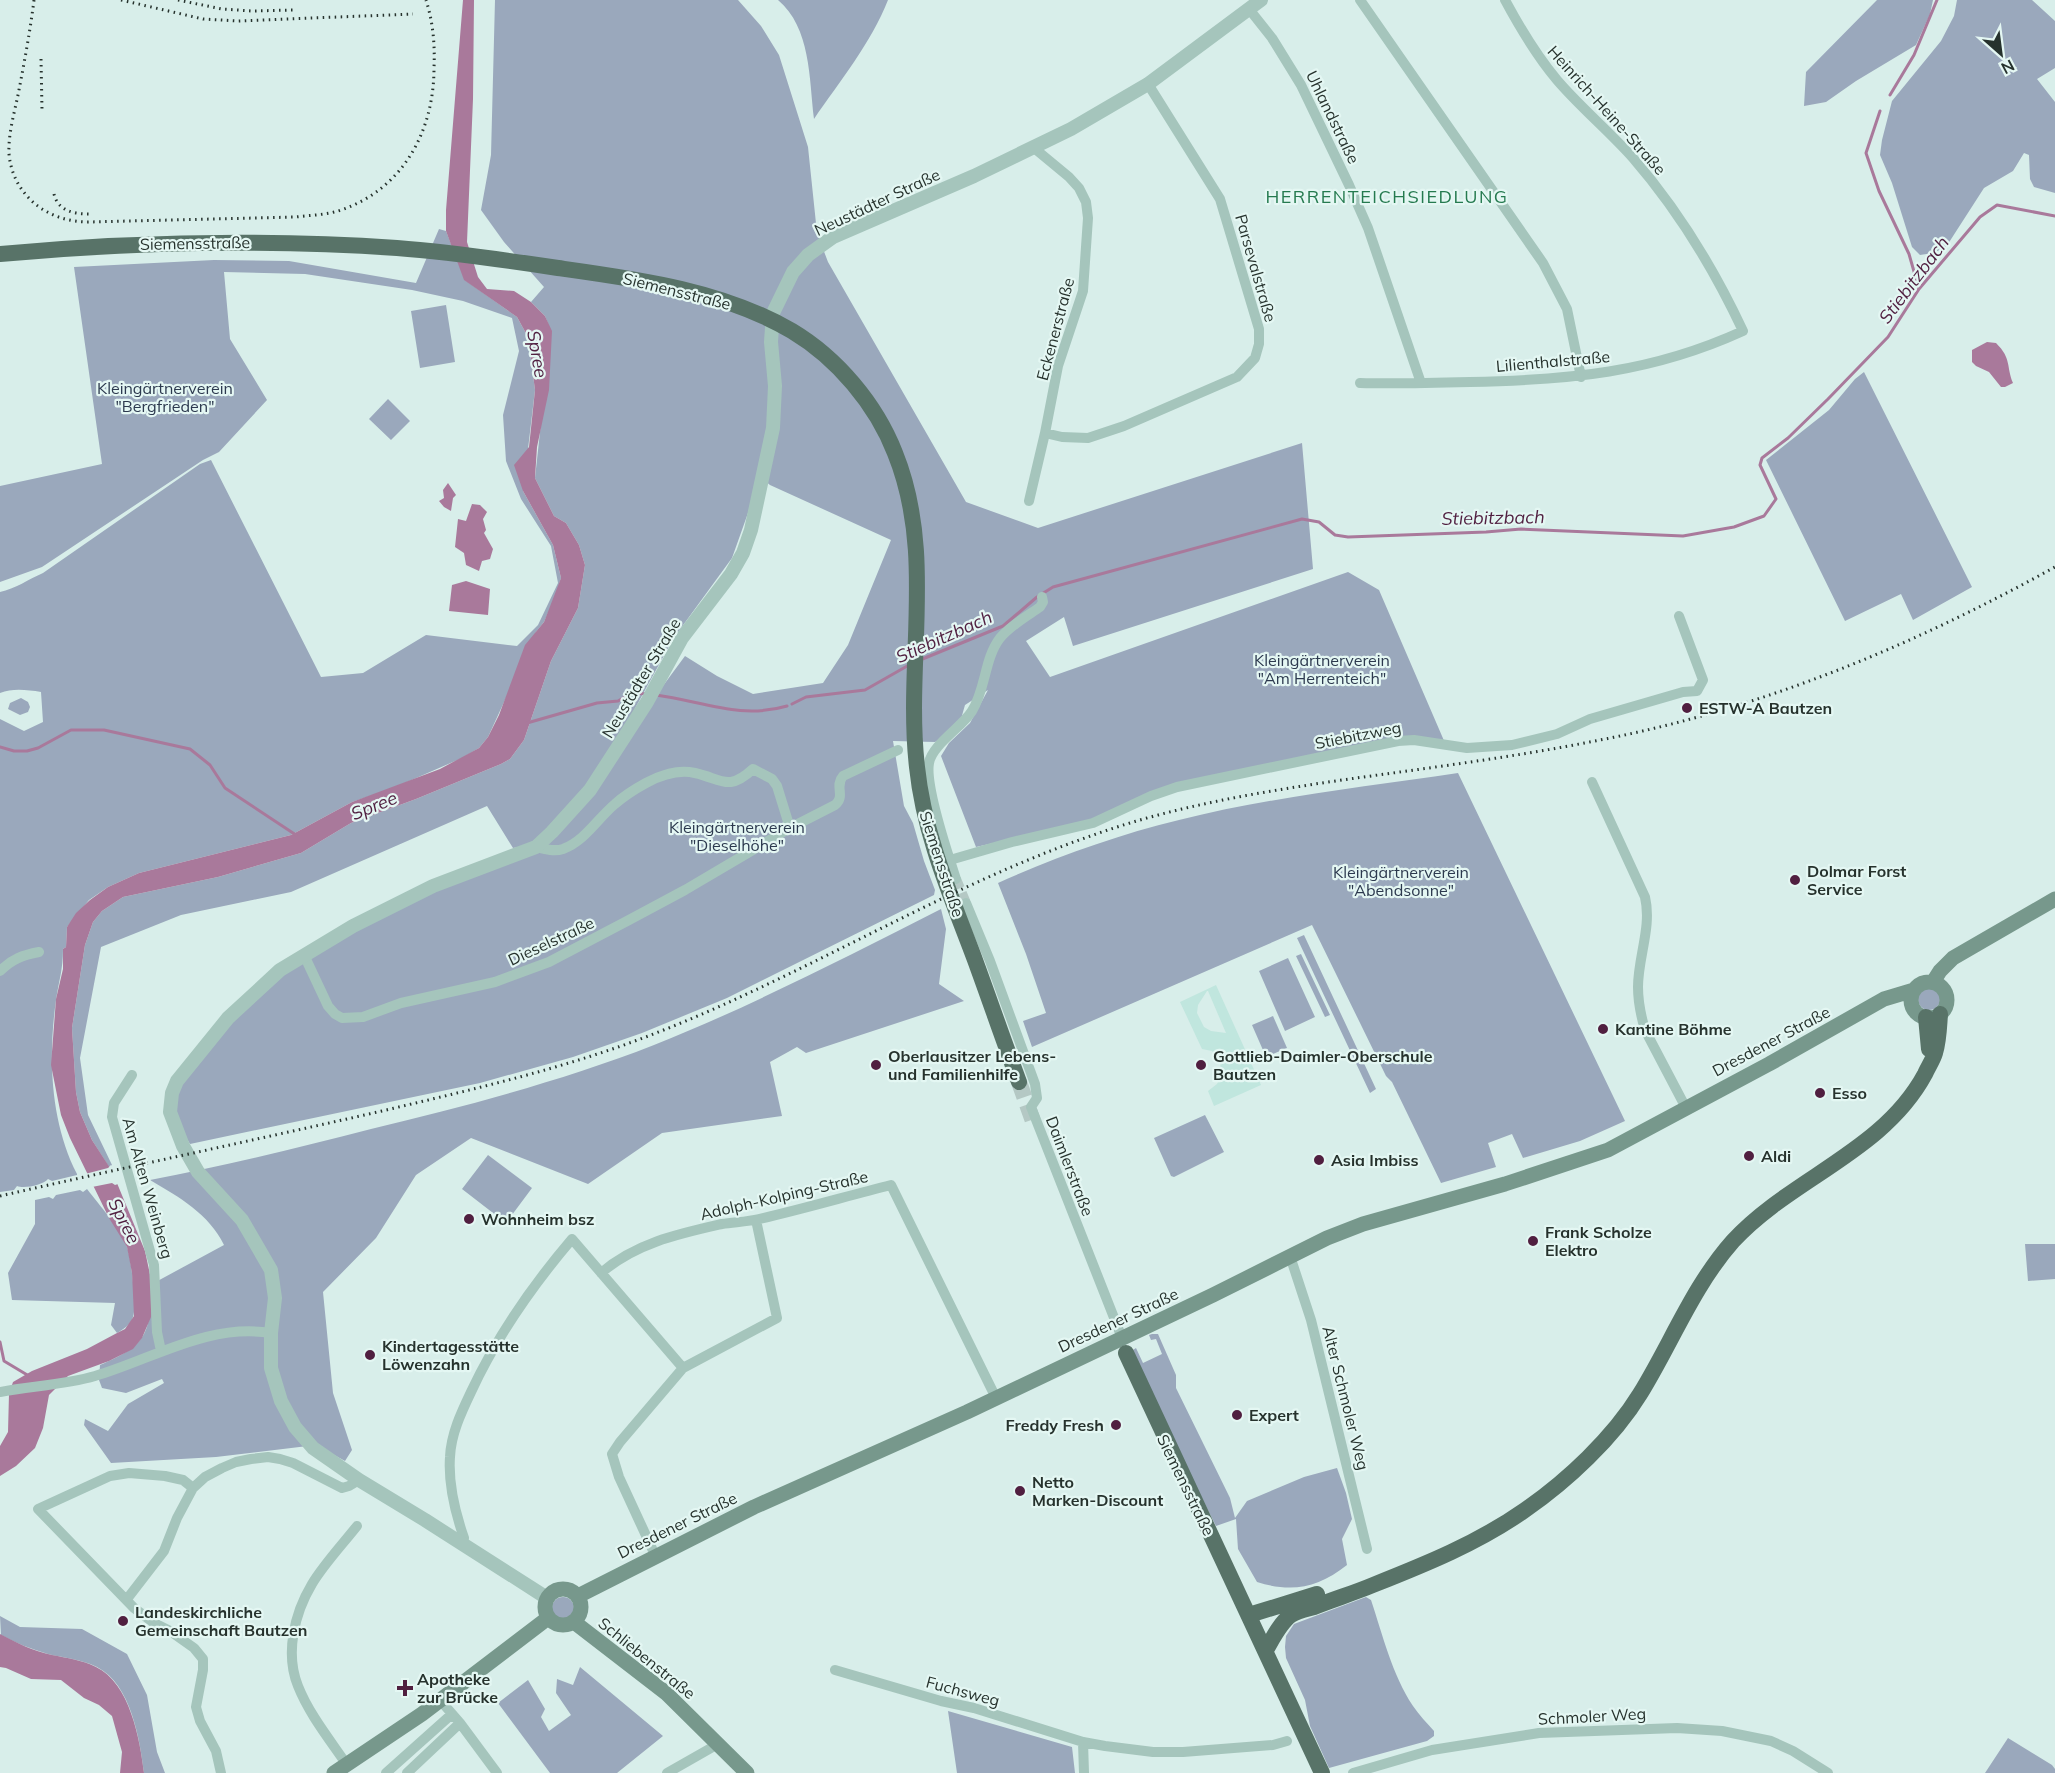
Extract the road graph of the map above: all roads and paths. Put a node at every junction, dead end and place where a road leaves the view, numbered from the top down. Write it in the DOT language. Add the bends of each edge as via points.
graph roads {
  1 [pos="1261,0"];
  2 [pos="1360,0"];
  3 [pos="1505,0"];
  4 [pos="1249,9"];
  5 [pos="1148,84"];
  6 [pos="1034,148"];
  7 [pos="0,254"];
  8 [pos="772,321"];
  9 [pos="1743,331"];
  10 [pos="1581,377"];
  11 [pos="1360,383"];
  12 [pos="1421,383"];
  13 [pos="1045,433"];
  14 [pos="1029,501"];
  15 [pos="1042,597"];
  16 [pos="1679,616"];
  17 [pos="898,750"];
  18 [pos="1592,782"];
  19 [pos="790,828"];
  20 [pos="536,847"];
  21 [pos="950,860"];
  22 [pos="956,879"];
  23 [pos="2055,899"];
  24 [pos="966,903"];
  25 [pos="39,952"];
  26 [pos="304,955"];
  27 [pos="0,971"];
  28 [pos="1938,985"];
  29 [pos="1913,997"];
  30 [pos="1933,1016"];
  31 [pos="132,1075"];
  32 [pos="1019,1082"];
  33 [pos="1686,1108"];
  34 [pos="756,1220"];
  35 [pos="1290,1256"];
  36 [pos="601,1273"];
  37 [pos="271,1333"];
  38 [pos="1124,1346"];
  39 [pos="161,1351"];
  40 [pos="683,1368"];
  41 [pos="1,1392"];
  42 [pos="996,1398"];
  43 [pos="358,1480"];
  44 [pos="193,1488"];
  45 [pos="357,1526"];
  46 [pos="462,1544"];
  47 [pos="1367,1549"];
  48 [pos="655,1555"];
  49 [pos="1417,1566"];
  50 [pos="578,1596"];
  51 [pos="547,1598"];
  52 [pos="127,1599"];
  53 [pos="1292,1615"];
  54 [pos="548,1618"];
  55 [pos="574,1622"];
  56 [pos="1252,1623"];
  57 [pos="1266,1650"];
  58 [pos="835,1670"];
  59 [pos="440,1700"];
  60 [pos="452,1714"];
  61 [pos="460,1723"];
  62 [pos="1083,1742"];
  63 [pos="1287,1742"];
  64 [pos="718,1744"];
  65 [pos="340,1769"];
  66 [pos="221,1773"];
  67 [pos="386,1773"];
  68 [pos="407,1773"];
  69 [pos="497,1773"];
  70 [pos="667,1773"];
  71 [pos="747,1773"];
  72 [pos="1084,1773"];
  73 [pos="1322,1773"];
  74 [pos="1353,1773"];
  75 [pos="1828,1773"];
  1 -- 4 [label="street, Neustädter Straße"];
  2 -- 10 [label="street" via="1543,263 1567,309"];
  3 -- 9 [label="street, Heinrich-Heine-Straße" via="1534,52 1633,157 1679,217 1722,285"];
  4 -- 5 [label="street, Neustädter Straße"];
  4 -- 12 [label="street, Uhlandstraße" via="1289,64 1345,175 1368,228"];
  5 -- 6 [label="street, Neustädter Straße"];
  5 -- 13 [label="street, Parsevalstraße" via="1220,199 1258,329 1255,358 1237,377 1124,426 1088,438"];
  6 -- 8 [label="street, Neustädter Straße" via="822,244 793,272"];
  6 -- 13 [label="street, Eckenerstraße" via="1079,188 1088,218 1083,291 1058,366"];
  7 -- 8 [label="main road, Siemensstraße" via="72,247 224,242 400,248 609,275 688,291"];
  8 -- 20 [label="street, Neustädter Straße" via="774,417 748,541 731,574 682,638 590,790"];
  8 -- 32 [label="main road, Siemensstraße" via="802,338 838,368 873,411 895,452 915,527 916,762 921,798 945,885"];
  9 -- 10 [label="street, Lilienthalstraße" via="1692,352"];
  10 -- 12 [label="street, Lilienthalstraße"];
  11 -- 12 [label="street, Lilienthalstraße"];
  13 -- 14 [label="street, Eckenerstraße"];
  15 -- 21 [label="street" via="1040,607 1001,637 974,708 929,761 933,797"];
  16 -- 21 [label="street, Stiebitzweg" via="1702,680 1697,691 1590,719 1557,735 1512,744 1467,748 1398,741 1219,777 1151,796 1093,824"];
  17 -- 19 [label="street, Dieselstraße" via="843,776 838,785 840,801"];
  18 -- 33 [label="street" via="1645,897 1648,909 1638,987 1642,1018"];
  19 -- 20 [label="street" via="777,786 768,776 753,769 732,783 692,772 676,772 635,789 570,845 555,851"];
  19 -- 26 [label="street, Dieselstraße" via="685,890 549,962 478,987 410,1001 363,1017 342,1018 328,1006"];
  20 -- 26 [label="street, Neustädter Straße" via="433,886"];
  21 -- 22 [label="street"];
  23 -- 28 [label="main road" via="1968,949"];
  24 -- 38 [label="street, Daimlerstraße" via="1035,1084 1037,1098 1031,1107"];
  25 -- 27 [label="street" via="21,956"];
  26 -- 37 [label="street, Neustädter Straße" via="280,970 222,1024 177,1081 170,1104 177,1134 198,1172 242,1221 271,1270 275,1298"];
  28 -- 29 [label="main road, Dresdener Straße" via="1922,983"];
  28 -- 30 [label="main road" via="1947,995 1947,1003"];
  29 -- 30 [label="main road" via="1916,1012"];
  29 -- 33 [label="main road, Dresdener Straße" via="1892,996"];
  30 -- 49 [label="main road" via="1927,1070 1914,1094 1891,1120 1773,1205 1732,1243 1698,1291 1638,1397 1582,1463 1543,1497 1491,1532"];
  31 -- 39 [label="street, Am Alten Weinberg" via="114,1103 111,1117 154,1265"];
  33 -- 35 [label="main road, Dresdener Straße" via="1592,1157 1363,1224"];
  34 -- 36 [label="street, Adolph-Kolping-Straße" via="647,1244"];
  34 -- 40 [label="street" via="777,1318"];
  34 -- 42 [label="street, Adolph-Kolping-Straße" via="891,1185"];
  35 -- 38 [label="main road, Dresdener Straße"];
  35 -- 47 [label="street, Alter Schmoler Weg" via="1311,1320"];
  36 -- 40 [label="street"];
  36 -- 46 [label="street" via="572,1239 544,1271 480,1373 457,1422 450,1455 449,1480 464,1538"];
  37 -- 39 [label="street" via="227,1332"];
  37 -- 43 [label="street" via="273,1378 280,1401 295,1427 314,1448"];
  38 -- 42 [label="main road, Dresdener Straße"];
  38 -- 56 [label="main road, Siemensstraße"];
  39 -- 41 [label="street" via="86,1378"];
  40 -- 48 [label="street" via="612,1454"];
  42 -- 48 [label="main road, Dresdener Straße"];
  43 -- 44 [label="street" via="342,1488 293,1463 268,1457 236,1462 205,1477"];
  43 -- 46 [label="street"];
  44 -- 52 [label="street" via="164,1551"];
  44 -- 52 [label="street" via="183,1480 129,1473 110,1476 39,1509"];
  45 -- 65 [label="street" via="312,1584 295,1626 291,1654 298,1687"];
  46 -- 51 [label="street"];
  48 -- 50 [label="main road, Dresdener Straße"];
  49 -- 53 [label="main road"];
  49 -- 56 [label="main road" via="1372,1576"];
  50 -- 51 [label="main road" via="562,1589"];
  50 -- 55 [label="main road" via="581,1607"];
  51 -- 54 [label="main road" via="544,1608"];
  52 -- 66 [label="street" via="154,1623 194,1648 203,1659 196,1707 216,1751"];
  53 -- 56 [label="main road"];
  53 -- 57 [label="main road"];
  54 -- 55 [label="main road" via="557,1625"];
  54 -- 59 [label="main road"];
  55 -- 64 [label="main road, Schliebenstraße" via="666,1693"];
  56 -- 57 [label="main road, Siemensstraße"];
  57 -- 73 [label="main road, Siemensstraße"];
  58 -- 62 [label="street, Fuchsweg"];
  59 -- 60 [label="street"];
  59 -- 65 [label="main road"];
  60 -- 61 [label="street"];
  60 -- 67 [label="street"];
  61 -- 68 [label="street"];
  61 -- 69 [label="street"];
  62 -- 63 [label="street, Fuchsweg" via="1183,1752"];
  62 -- 72 [label="street"];
  64 -- 70 [label="street"];
  64 -- 71 [label="main road, Schliebenstraße"];
  74 -- 75 [label="street, Schmoler Weg" via="1432,1750 1539,1733 1677,1728 1722,1731 1771,1741"];
}
